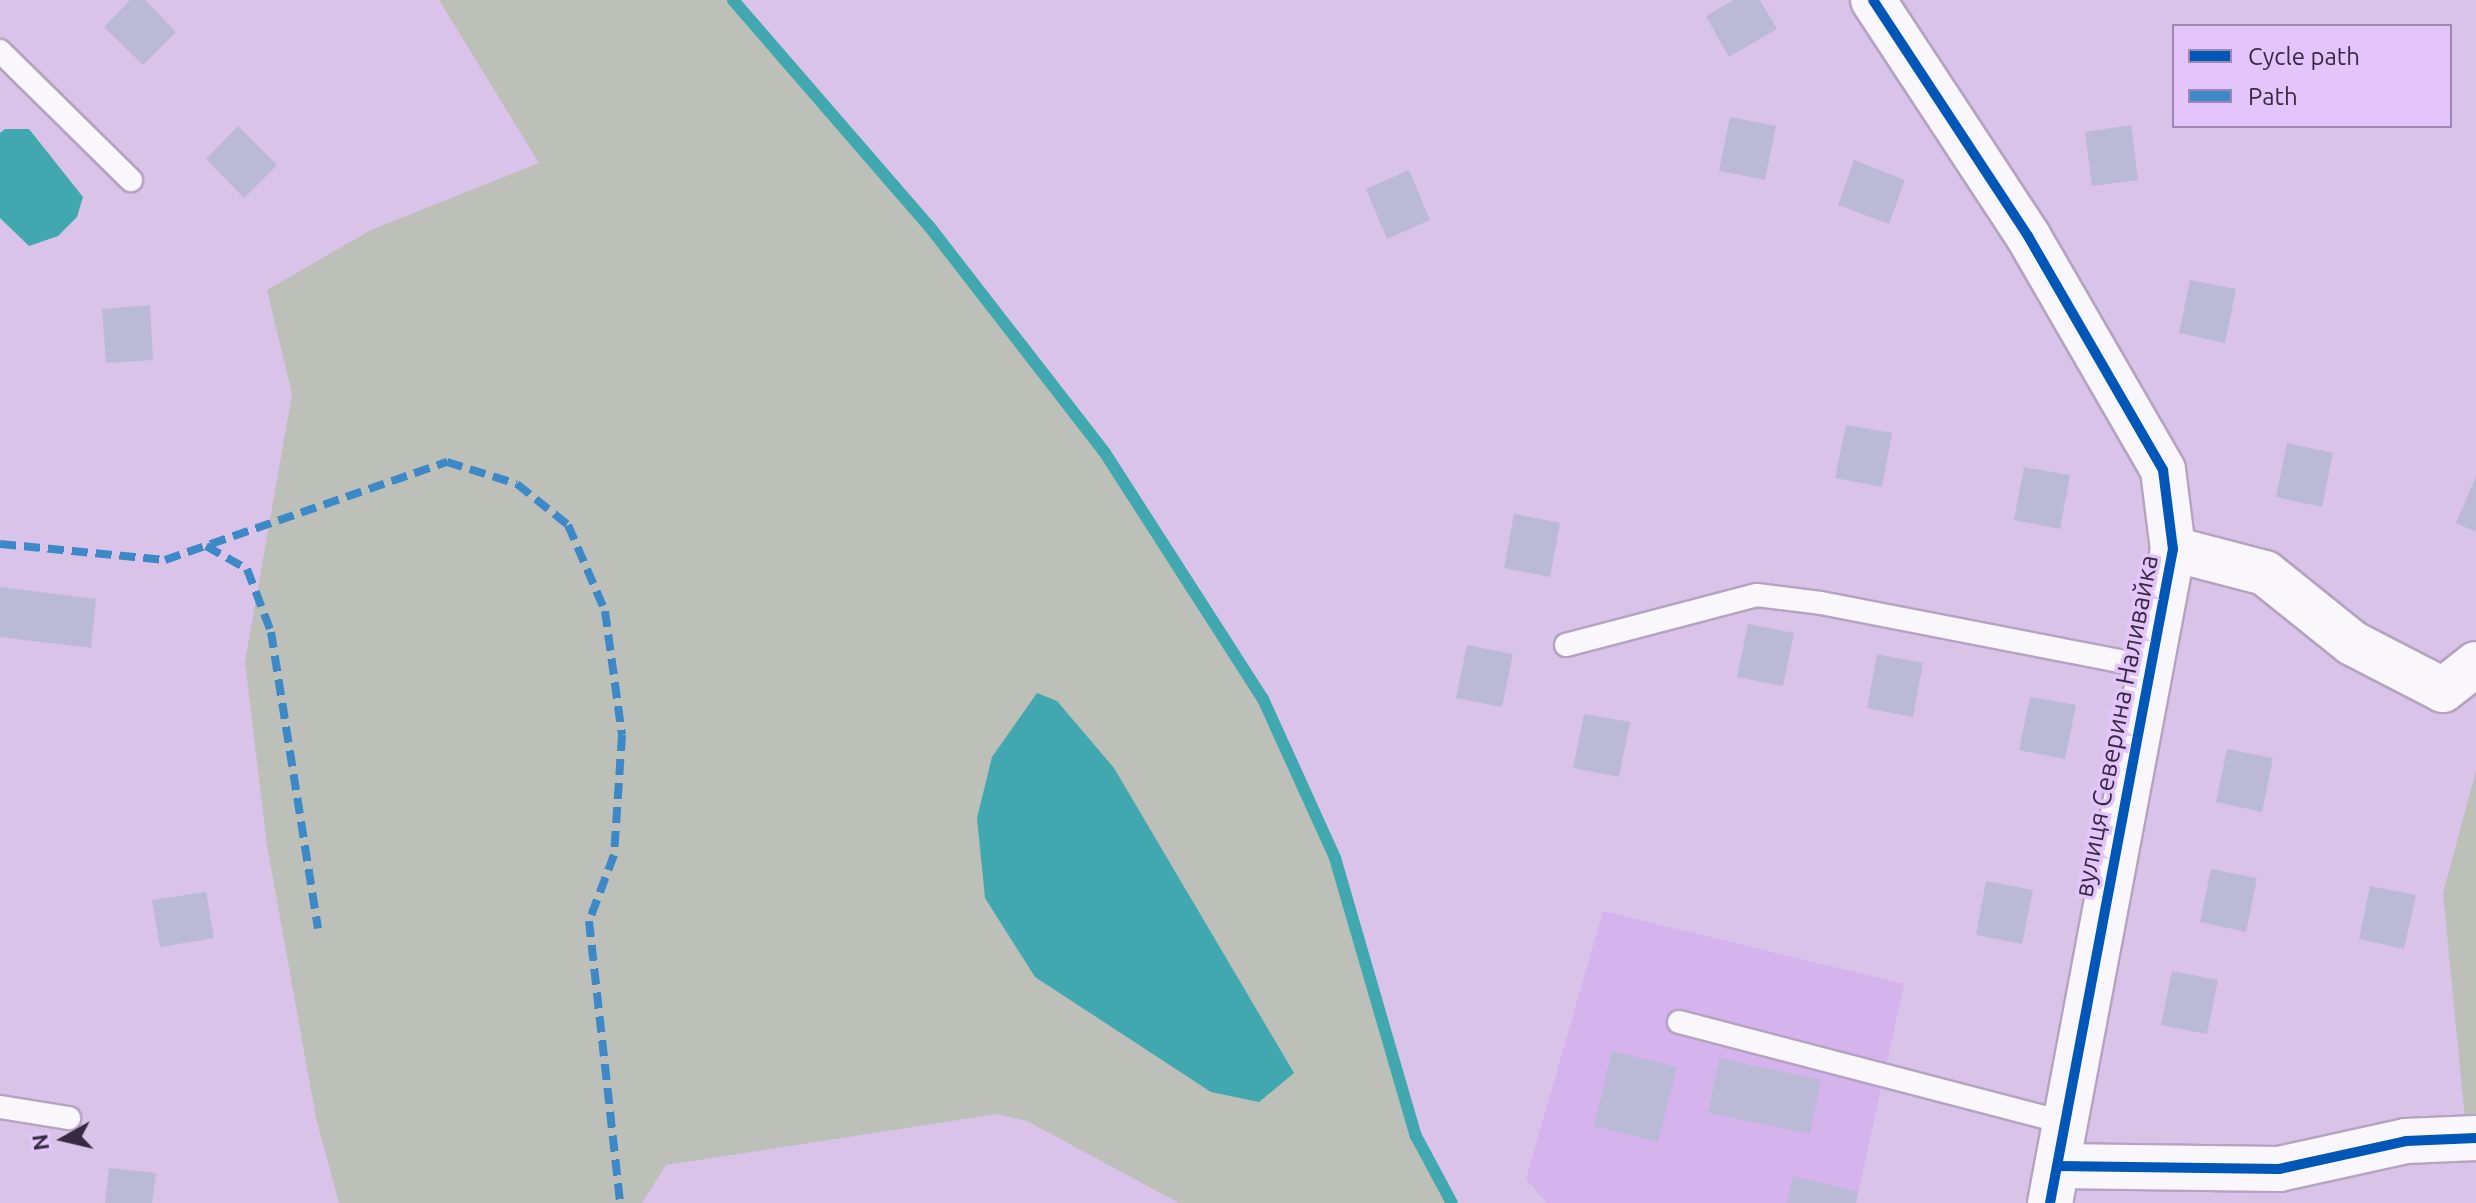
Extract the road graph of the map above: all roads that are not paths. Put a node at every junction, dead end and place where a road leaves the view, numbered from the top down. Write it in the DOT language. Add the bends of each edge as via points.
graph roads {
  1 [pos="1873,0"];
  2 [pos="0,51"];
  3 [pos="131,180"];
  4 [pos="2173,549"];
  5 [pos="1566,645"];
  6 [pos="2476,664"];
  7 [pos="2150,667"];
  8 [pos="1679,1022"];
  9 [pos="0,1107"];
  10 [pos="69,1118"];
  11 [pos="2064,1122"];
  12 [pos="2476,1138"];
  13 [pos="2053,1184"];
  1 -- 4 [label="street, вулиця Северина Наливайка" via="2028,236 2163,470"];
  2 -- 3 [label="lane"];
  4 -- 6 [label="street" via="2265,573 2352,643 2443,690"];
  4 -- 7 [label="street, вулиця Северина Наливайка"];
  5 -- 7 [label="lane" via="1757,595"];
  7 -- 11 [label="street, вулиця Северина Наливайка"];
  8 -- 11 [label="lane"];
  9 -- 10 [label="lane"];
  11 -- 13 [label="street, вулиця Северина Наливайка"];
  12 -- 13 [label="street" via="2406,1141 2279,1169"];
}
